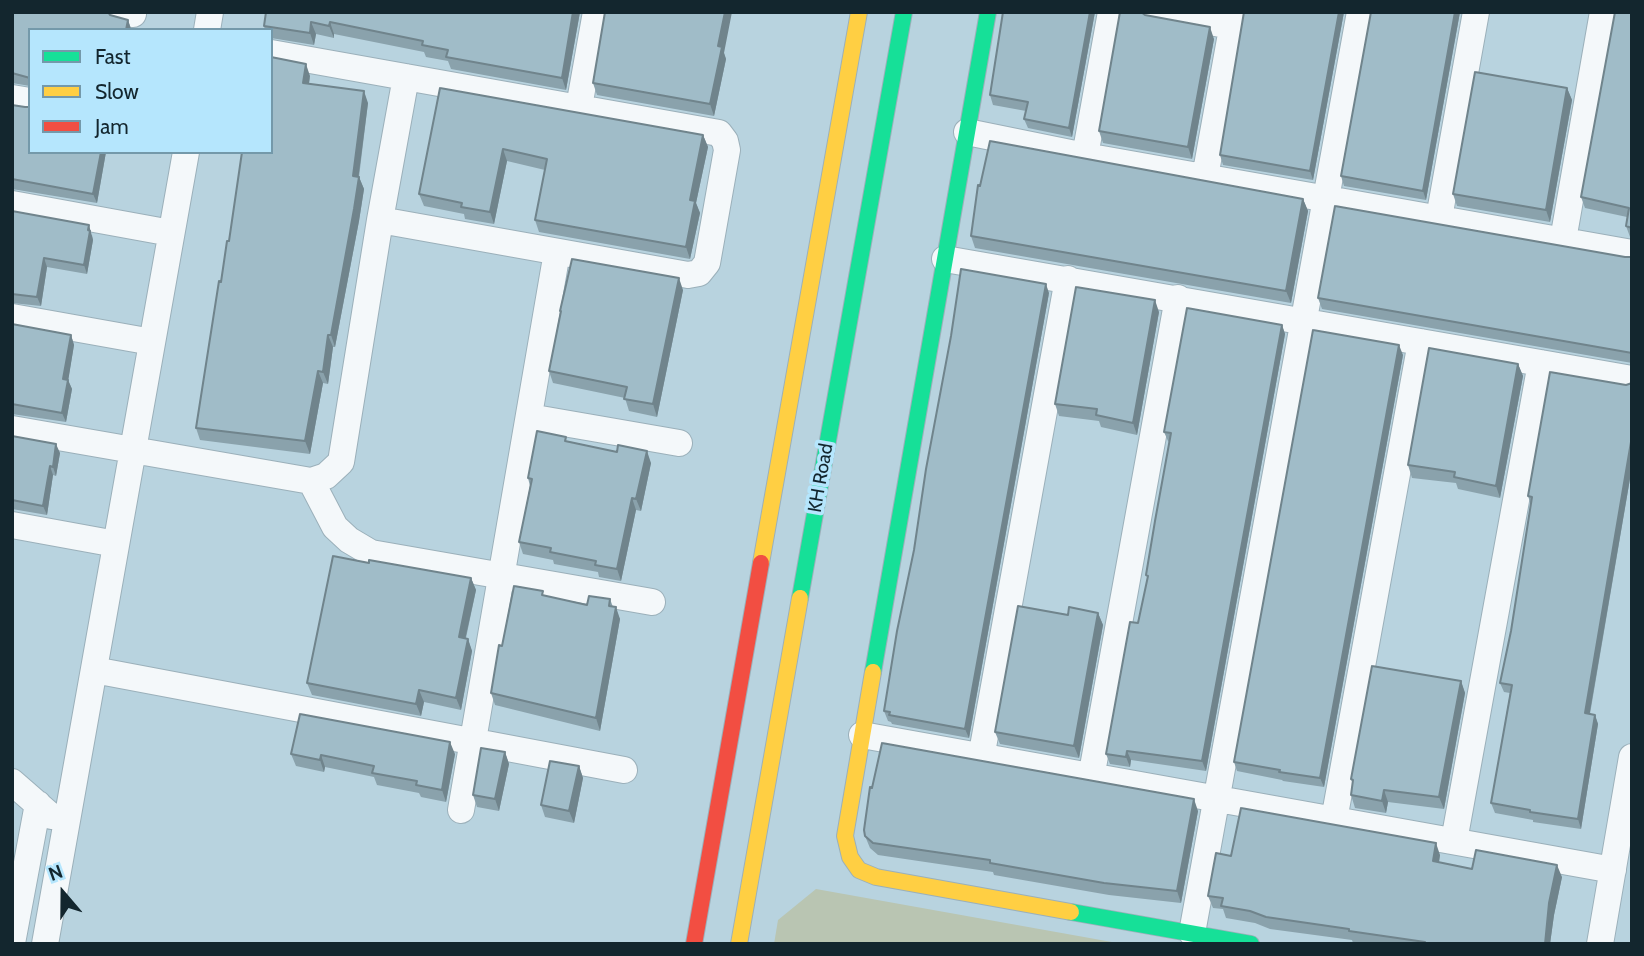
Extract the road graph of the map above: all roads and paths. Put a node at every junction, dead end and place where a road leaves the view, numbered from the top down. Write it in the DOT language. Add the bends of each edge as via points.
graph roads {
  1 [pos="596,12"];
  2 [pos="859,12"];
  3 [pos="904,12"];
  4 [pos="988,12"];
  5 [pos="1111,12"];
  6 [pos="1152,12"];
  7 [pos="1360,12"];
  8 [pos="1476,12"];
  9 [pos="1603,12"];
  10 [pos="1233,19"];
  11 [pos="273,53"];
  12 [pos="406,77"];
  13 [pos="579,107"];
  14 [pos="967,132"];
  15 [pos="186,154"];
  16 [pos="1085,156"];
  17 [pos="1205,177"];
  18 [pos="1326,198"];
  19 [pos="12,204"];
  20 [pos="1439,218"];
  21 [pos="380,220"];
  22 [pos="172,233"];
  23 [pos="1563,240"];
  24 [pos="557,251"];
  25 [pos="1632,253"];
  26 [pos="945,259"];
  27 [pos="1068,279"];
  28 [pos="1178,298"];
  29 [pos="12,317"];
  30 [pos="1304,321"];
  31 [pos="152,342"];
  32 [pos="1422,342"];
  33 [pos="1541,363"];
  34 [pos="1632,379"];
  35 [pos="529,417"];
  36 [pos="12,429"];
  37 [pos="679,443"];
  38 [pos="133,450"];
  39 [pos="311,481"];
  40 [pos="12,525"];
  41 [pos="116,544"];
  42 [pos="503,575"];
  43 [pos="652,602"];
  44 [pos="94,670"];
  45 [pos="862,735"];
  46 [pos="474,742"];
  47 [pos="1632,757"];
  48 [pos="981,758"];
  49 [pos="624,770"];
  50 [pos="1091,778"];
  51 [pos="12,782"];
  52 [pos="1217,799"];
  53 [pos="38,804"];
  54 [pos="461,810"];
  55 [pos="1334,820"];
  56 [pos="66,828"];
  57 [pos="1454,841"];
  58 [pos="1613,870"];
  59 [pos="1192,933"];
  60 [pos="12,943"];
  61 [pos="46,944"];
  62 [pos="694,944"];
  63 [pos="739,944"];
  64 [pos="1251,944"];
  65 [pos="1600,944"];
  1 -- 13 [label="street"];
  2 -- 62 [label="main road"];
  3 -- 63 [label="main road, KH Road"];
  4 -- 14 [label="main road"];
  5 -- 16 [label="street"];
  6 -- 10 [label="street"];
  7 -- 18 [label="street"];
  8 -- 20 [label="street"];
  9 -- 23 [label="street"];
  10 -- 17 [label="street"];
  11 -- 12 [label="street"];
  12 -- 13 [label="street"];
  12 -- 21 [label="street"];
  13 -- 24 [label="street" via="719,133 727,150 706,263 699,273 688,275"];
  14 -- 16 [label="street"];
  14 -- 26 [label="main road"];
  15 -- 22 [label="street"];
  16 -- 17 [label="street"];
  17 -- 18 [label="street"];
  18 -- 20 [label="street"];
  18 -- 30 [label="street"];
  19 -- 22 [label="street"];
  20 -- 23 [label="street"];
  21 -- 24 [label="street"];
  21 -- 39 [label="street" via="341,462 326,476"];
  22 -- 31 [label="street"];
  23 -- 25 [label="street"];
  24 -- 35 [label="street"];
  26 -- 27 [label="street"];
  26 -- 45 [label="main road"];
  27 -- 28 [label="street"];
  27 -- 48 [label="street"];
  28 -- 30 [label="street"];
  28 -- 50 [label="street"];
  29 -- 31 [label="street"];
  30 -- 32 [label="street"];
  30 -- 52 [label="street"];
  31 -- 38 [label="street"];
  32 -- 33 [label="street"];
  32 -- 55 [label="street"];
  33 -- 34 [label="street"];
  33 -- 57 [label="street"];
  35 -- 37 [label="street"];
  35 -- 42 [label="street"];
  36 -- 38 [label="street"];
  38 -- 39 [label="street"];
  38 -- 41 [label="street"];
  39 -- 42 [label="street" via="335,527 371,553"];
  40 -- 41 [label="street"];
  41 -- 44 [label="street"];
  42 -- 43 [label="street"];
  42 -- 46 [label="street"];
  44 -- 46 [label="street"];
  44 -- 56 [label="street"];
  45 -- 48 [label="street"];
  45 -- 59 [label="main road" via="845,836 859,870 876,877"];
  46 -- 49 [label="street"];
  46 -- 54 [label="street"];
  47 -- 58 [label="street"];
  48 -- 50 [label="street"];
  50 -- 52 [label="street"];
  51 -- 53 [label="street"];
  52 -- 55 [label="street"];
  52 -- 59 [label="street"];
  53 -- 56 [label="street"];
  53 -- 60 [label="street"];
  55 -- 57 [label="street"];
  56 -- 61 [label="street"];
  57 -- 58 [label="street"];
  58 -- 65 [label="street"];
  59 -- 64 [label="main road"];
}
